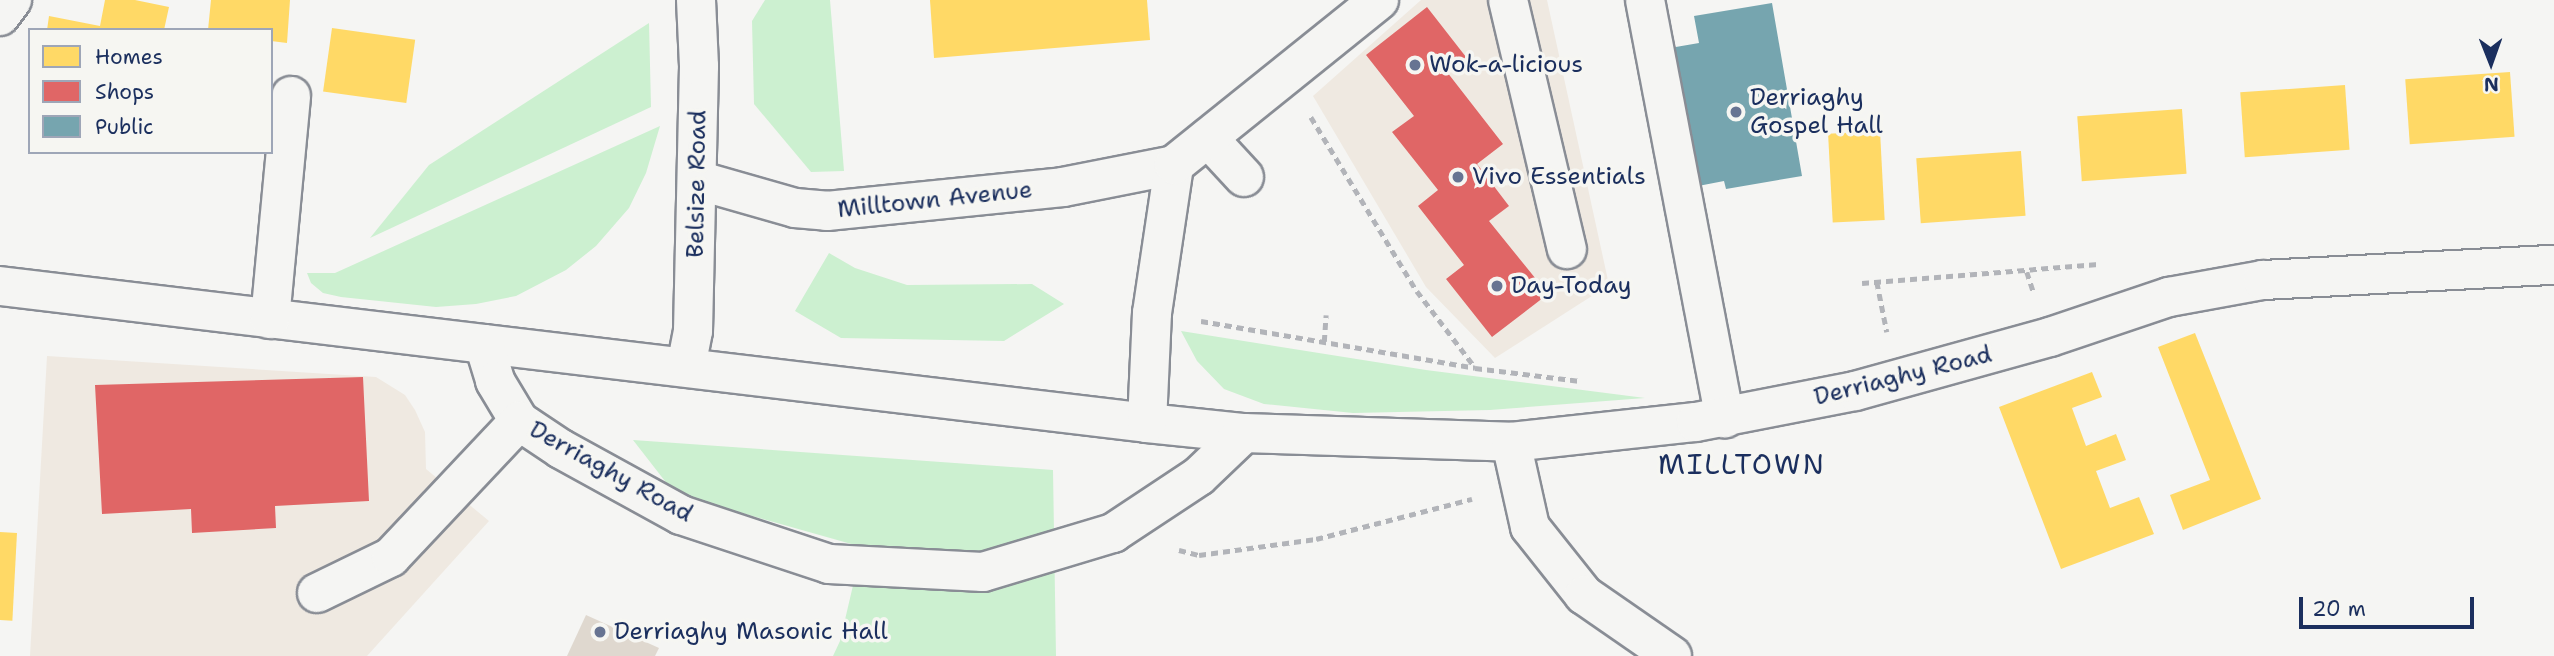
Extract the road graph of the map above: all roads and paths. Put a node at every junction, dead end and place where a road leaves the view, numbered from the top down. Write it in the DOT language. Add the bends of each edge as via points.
graph roads {
  1 [pos="12,0"];
  2 [pos="696,0"];
  3 [pos="1379,0"];
  4 [pos="1508,0"];
  5 [pos="1645,0"];
  6 [pos="0,16"];
  7 [pos="1286,73"];
  8 [pos="283,117"];
  9 [pos="1208,138"];
  10 [pos="1174,165"];
  11 [pos="1244,177"];
  12 [pos="697,180"];
  13 [pos="1567,249"];
  14 [pos="2109,263"];
  15 [pos="2554,265"];
  16 [pos="1862,283"];
  17 [pos="0,286"];
  18 [pos="1152,313"];
  19 [pos="1326,315"];
  20 [pos="270,319"];
  21 [pos="1324,342"];
  22 [pos="484,344"];
  23 [pos="686,367"];
  24 [pos="1475,368"];
  25 [pos="1581,382"];
  26 [pos="1725,418"];
  27 [pos="519,421"];
  28 [pos="1147,423"];
  29 [pos="1244,433"];
  30 [pos="1511,442"];
  31 [pos="1520,487"];
  32 [pos="1113,533"];
  33 [pos="317,593"];
  34 [pos="1671,656"];
  1 -- 6 [label="street"];
  2 -- 12 [label="street, Belsize Road"];
  3 -- 7 [label="street, Milltown Avenue"];
  4 -- 13 [label="street"];
  5 -- 26 [label="street"];
  7 -- 9 [label="street, Milltown Avenue"];
  7 -- 24 [label="path" via="1418,291"];
  8 -- 20 [label="street"];
  9 -- 10 [label="street, Milltown Avenue"];
  9 -- 11 [label="street"];
  10 -- 12 [label="street, Milltown Avenue" via="1063,187 827,211 795,208"];
  10 -- 18 [label="street"];
  12 -- 23 [label="street, Belsize Road" via="693,331"];
  14 -- 16 [label="path"];
  15 -- 26 [label="street, Derriaghy Road" via="2263,280 2169,297 1896,381"];
  17 -- 20 [label="street, Derriaghy Road"];
  18 -- 21 [label="path"];
  18 -- 28 [label="street"];
  19 -- 21 [label="path"];
  20 -- 22 [label="street, Derriaghy Road"];
  21 -- 24 [label="path"];
  22 -- 23 [label="street, Derriaghy Road"];
  22 -- 27 [label="street, Derriaghy Road" via="495,381"];
  23 -- 28 [label="street, Derriaghy Road"];
  24 -- 25 [label="path"];
  26 -- 30 [label="street, Derriaghy Road"];
  27 -- 32 [label="street, Derriaghy Road" via="681,515 829,564 984,572"];
  27 -- 33 [label="street" via="391,557"];
  28 -- 29 [label="street, Derriaghy Road"];
  29 -- 30 [label="street, Derriaghy Road"];
  29 -- 32 [label="street, Derriaghy Road" via="1199,476"];
  30 -- 31 [label="street"];
  31 -- 32 [label="path" via="1317,539 1199,555"];
  31 -- 34 [label="street" via="1530,527 1584,595"];
}
